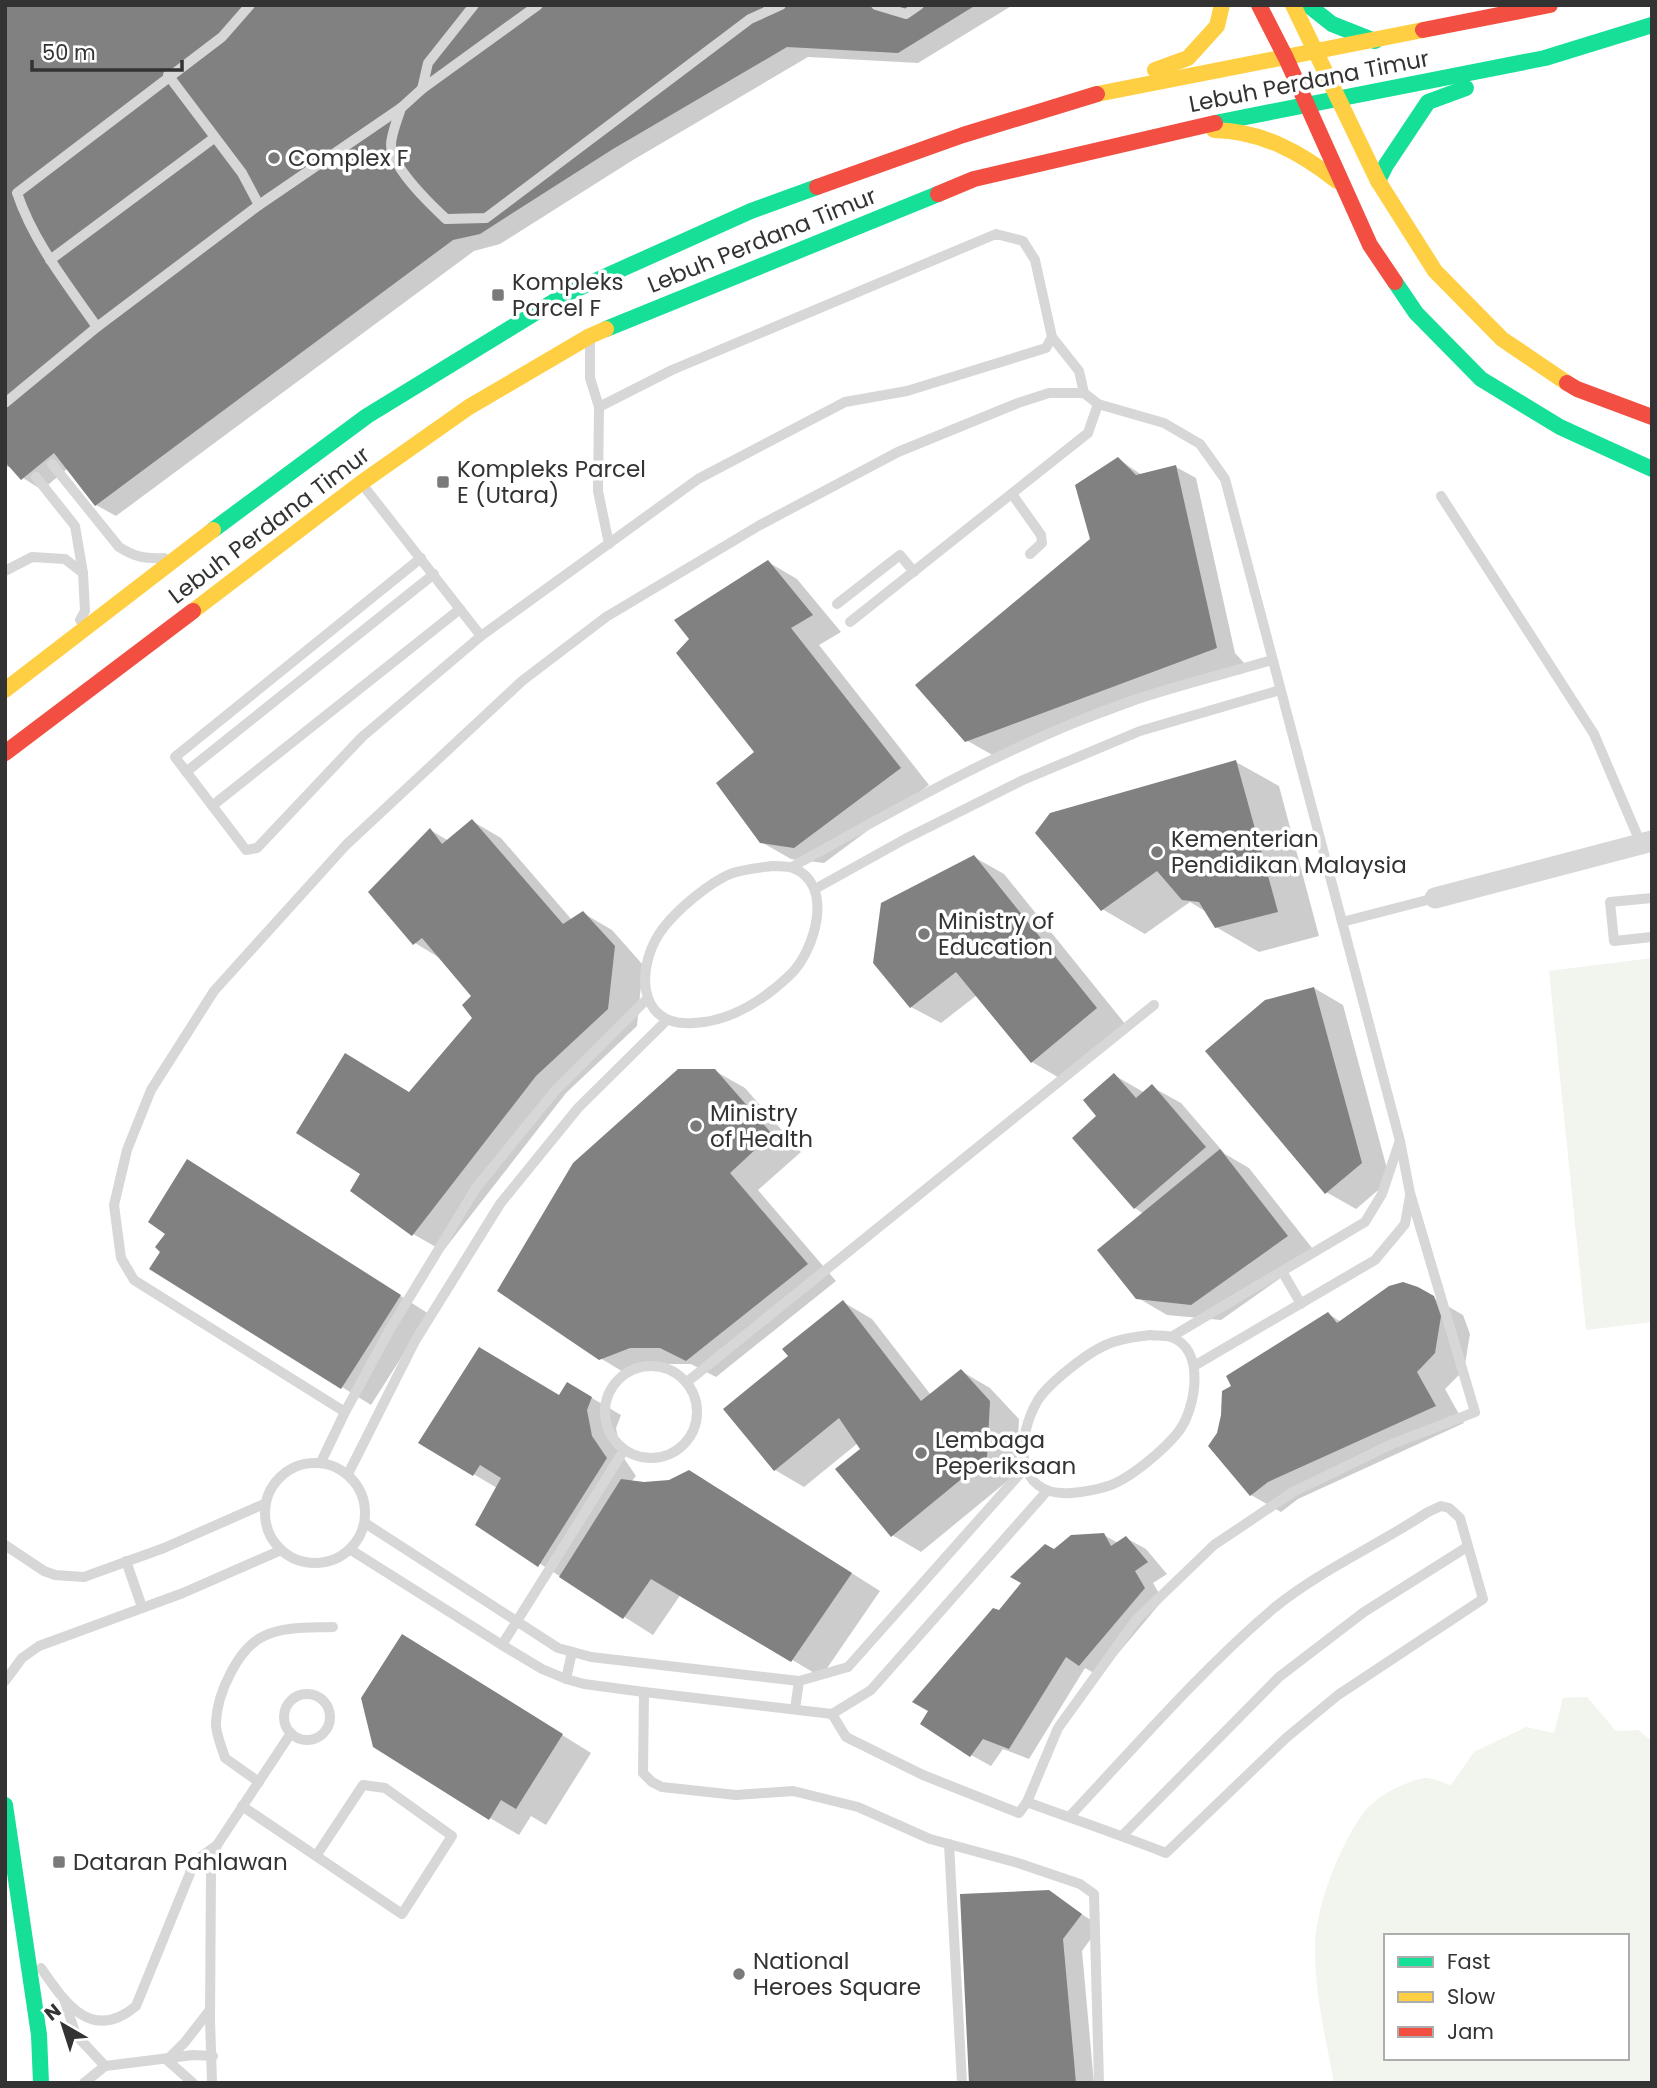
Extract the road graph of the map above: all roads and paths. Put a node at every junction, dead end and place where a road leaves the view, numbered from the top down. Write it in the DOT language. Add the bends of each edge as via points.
graph roads {
  1 [pos="250,5"];
  2 [pos="474,5"];
  3 [pos="538,5"];
  4 [pos="781,5"];
  5 [pos="876,5"];
  6 [pos="919,5"];
  7 [pos="1222,5"];
  8 [pos="1259,5"];
  9 [pos="1293,5"];
  10 [pos="1308,5"];
  11 [pos="1550,5"];
  12 [pos="1652,25"];
  13 [pos="1375,41"];
  14 [pos="1315,52"];
  15 [pos="1286,58"];
  16 [pos="1545,58"];
  17 [pos="168,75"];
  18 [pos="422,89"];
  19 [pos="1083,97"];
  20 [pos="1338,97"];
  21 [pos="1305,104"];
  22 [pos="401,108"];
  23 [pos="1162,134"];
  24 [pos="214,138"];
  25 [pos="1378,181"];
  26 [pos="1342,186"];
  27 [pos="17,193"];
  28 [pos="5,198"];
  29 [pos="259,205"];
  30 [pos="50,260"];
  31 [pos="97,327"];
  32 [pos="590,336"];
  33 [pos="1052,337"];
  34 [pos="1084,393"];
  35 [pos="5,402"];
  36 [pos="1098,404"];
  37 [pos="599,407"];
  38 [pos="1652,417"];
  39 [pos="52,464"];
  40 [pos="1652,469"];
  41 [pos="36,477"];
  42 [pos="361,483"];
  43 [pos="1012,494"];
  44 [pos="1441,496"];
  45 [pos="608,544"];
  46 [pos="1030,554"];
  47 [pos="178,557"];
  48 [pos="421,558"];
  49 [pos="5,571"];
  50 [pos="914,572"];
  51 [pos="83,573"];
  52 [pos="434,574"];
  53 [pos="837,604"];
  54 [pos="460,609"];
  55 [pos="850,622"];
  56 [pos="481,636"];
  57 [pos="63,645"];
  58 [pos="1272,660"];
  59 [pos="5,690"];
  60 [pos="1280,690"];
  61 [pos="5,753"];
  62 [pos="186,772"];
  63 [pos="212,806"];
  64 [pos="1646,842"];
  65 [pos="792,867"];
  66 [pos="816,889"];
  67 [pos="1435,898"];
  68 [pos="1652,898"];
  69 [pos="1342,922"];
  70 [pos="1652,937"];
  71 [pos="647,999"];
  72 [pos="1154,1005"];
  73 [pos="667,1020"];
  74 [pos="1400,1141"];
  75 [pos="1410,1193"];
  76 [pos="1283,1273"];
  77 [pos="1301,1304"];
  78 [pos="1171,1337"];
  79 [pos="1194,1366"];
  80 [pos="687,1382"];
  81 [pos="345,1412"];
  82 [pos="625,1450"];
  83 [pos="321,1462"];
  84 [pos="1025,1468"];
  85 [pos="348,1474"];
  86 [pos="1046,1491"];
  87 [pos="264,1504"];
  88 [pos="365,1523"];
  89 [pos="5,1545"];
  90 [pos="1466,1547"];
  91 [pos="279,1550"];
  92 [pos="351,1550"];
  93 [pos="126,1561"];
  94 [pos="142,1607"];
  95 [pos="516,1622"];
  96 [pos="334,1628"];
  97 [pos="502,1645"];
  98 [pos="572,1652"];
  99 [pos="566,1679"];
  100 [pos="5,1681"];
  101 [pos="799,1681"];
  102 [pos="644,1692"];
  103 [pos="795,1709"];
  104 [pos="832,1714"];
  105 [pos="291,1733"];
  106 [pos="259,1782"];
  107 [pos="1027,1802"];
  108 [pos="5,1805"];
  109 [pos="242,1806"];
  110 [pos="1069,1818"];
  111 [pos="1122,1836"];
  112 [pos="949,1844"];
  113 [pos="217,1845"];
  114 [pos="316,1856"];
  115 [pos="27,1949"];
  116 [pos="64,1999"];
  117 [pos="210,2008"];
  118 [pos="213,2056"];
  119 [pos="167,2060"];
  120 [pos="105,2066"];
  121 [pos="41,2083"];
  122 [pos="84,2083"];
  123 [pos="192,2083"];
  124 [pos="212,2083"];
  125 [pos="962,2083"];
  126 [pos="1099,2083"];
  1 -- 17 [label="lane" via="222,37"];
  2 -- 18 [label="lane" via="428,63"];
  3 -- 18 [label="lane"];
  4 -- 22 [label="lane" via="750,19 486,218 446,219 403,173 391,145"];
  5 -- 6 [label="lane" via="906,14"];
  7 -- 19 [label="main road" via="1217,26 1188,58"];
  8 -- 15 [label="main road"];
  9 -- 14 [label="main road"];
  10 -- 13 [label="main road" via="1332,24"];
  11 -- 13 [label="main road, Lebuh Perdana Timur"];
  12 -- 16 [label="main road, Lebuh Perdana Timur"];
  13 -- 14 [label="main road, Lebuh Perdana Timur"];
  14 -- 15 [label="main road, Lebuh Perdana Timur"];
  14 -- 20 [label="main road"];
  15 -- 19 [label="main road, Lebuh Perdana Timur"];
  15 -- 21 [label="main road"];
  16 -- 20 [label="main road, Lebuh Perdana Timur"];
  16 -- 25 [label="main road" via="1428,102"];
  17 -- 24 [label="lane"];
  17 -- 27 [label="lane"];
  18 -- 22 [label="lane"];
  19 -- 47 [label="main road, Lebuh Perdana Timur" via="751,211 566,294 367,416"];
  20 -- 21 [label="main road, Lebuh Perdana Timur"];
  20 -- 25 [label="main road"];
  21 -- 23 [label="main road, Lebuh Perdana Timur"];
  21 -- 26 [label="main road"];
  22 -- 29 [label="lane"];
  23 -- 26 [label="main road" via="1244,133 1310,159"];
  23 -- 32 [label="main road, Lebuh Perdana Timur" via="974,179"];
  24 -- 29 [label="lane" via="242,173"];
  24 -- 30 [label="lane"];
  25 -- 38 [label="main road" via="1435,271 1502,338 1577,389"];
  26 -- 40 [label="main road" via="1370,245 1416,313 1480,379 1560,427"];
  27 -- 28 [label="lane"];
  27 -- 30 [label="lane"];
  29 -- 31 [label="lane"];
  30 -- 31 [label="lane"];
  31 -- 35 [label="lane"];
  32 -- 37 [label="lane" via="590,378"];
  32 -- 42 [label="main road, Lebuh Perdana Timur" via="469,407"];
  33 -- 34 [label="lane" via="1079,371"];
  33 -- 37 [label="lane" via="1035,260 1023,241 996,234 672,370"];
  33 -- 45 [label="lane" via="1045,348 907,391 845,402 698,479"];
  34 -- 36 [label="lane"];
  34 -- 81 [label="lane" via="1049,393 1018,402 898,452 760,525 606,617 522,681 365,827 214,991 151,1090 127,1150 114,1205 121,1258 134,1280"];
  36 -- 43 [label="lane" via="1088,433"];
  36 -- 58 [label="lane" via="1164,423 1200,444 1225,479"];
  37 -- 45 [label="lane" via="598,491"];
  39 -- 47 [label="lane" via="119,547 146,559"];
  41 -- 51 [label="lane" via="75,526"];
  42 -- 48 [label="lane"];
  42 -- 61 [label="main road, Lebuh Perdana Timur"];
  43 -- 46 [label="lane" via="1041,535 1042,543"];
  43 -- 50 [label="lane"];
  44 -- 64 [label="lane" via="1594,734"];
  45 -- 56 [label="lane"];
  47 -- 57 [label="main road, Lebuh Perdana Timur"];
  48 -- 52 [label="lane"];
  48 -- 62 [label="lane" via="175,757"];
  49 -- 51 [label="lane" via="32,556 65,559"];
  50 -- 53 [label="lane" via="901,555"];
  50 -- 55 [label="lane"];
  51 -- 57 [label="lane" via="85,611"];
  52 -- 54 [label="lane"];
  52 -- 62 [label="lane"];
  54 -- 56 [label="lane"];
  54 -- 63 [label="lane"];
  56 -- 63 [label="lane" via="362,737 257,848 242,847"];
  57 -- 59 [label="main road, Lebuh Perdana Timur"];
  58 -- 60 [label="lane"];
  58 -- 65 [label="lane" via="1128,702 1011,751"];
  60 -- 66 [label="lane" via="1140,731 1023,780"];
  60 -- 69 [label="lane"];
  62 -- 63 [label="lane"];
  64 -- 67 [label="street"];
  65 -- 66 [label="lane"];
  65 -- 71 [label="lane" via="772,866 729,875 673,915 650,952 645,975"];
  66 -- 73 [label="lane" via="818,913 813,936 791,974 733,1016 689,1024"];
  67 -- 69 [label="lane"];
  68 -- 70 [label="lane" via="1610,902 1614,941"];
  69 -- 74 [label="lane"];
  71 -- 73 [label="lane" via="655,1013"];
  71 -- 81 [label="lane" via="554,1092 476,1188"];
  72 -- 80 [label="lane"];
  73 -- 85 [label="lane" via="578,1108 500,1204 415,1341"];
  74 -- 75 [label="lane"];
  74 -- 76 [label="lane" via="1382,1194 1365,1222"];
  75 -- 77 [label="lane" via="1405,1224 1375,1260"];
  75 -- 107 [label="lane" via="1475,1412 1392,1444 1293,1492 1214,1545 1136,1620 1058,1728"];
  76 -- 77 [label="lane"];
  76 -- 78 [label="lane"];
  77 -- 79 [label="lane"];
  78 -- 79 [label="lane" via="1184,1345"];
  78 -- 84 [label="lane" via="1150,1335 1107,1344 1051,1385 1028,1421 1023,1444"];
  79 -- 86 [label="lane" via="1191,1406 1169,1443 1110,1485 1090,1491"];
  80 -- 82 [label="lane" via="697,1418 689,1440 667,1455 645,1458"];
  80 -- 82 [label="lane" via="677,1373 652,1365 630,1370 611,1388 604,1409 609,1432"];
  81 -- 83 [label="lane"];
  82 -- 95 [label="lane"];
  83 -- 85 [label="lane"];
  83 -- 87 [label="lane" via="296,1466 275,1480"];
  84 -- 86 [label="lane" via="1033,1482"];
  84 -- 101 [label="lane" via="848,1667"];
  85 -- 88 [label="lane" via="360,1488"];
  86 -- 104 [label="lane" via="871,1690"];
  87 -- 91 [label="lane" via="265,1529"];
  87 -- 93 [label="lane"];
  88 -- 92 [label="lane"];
  88 -- 95 [label="lane"];
  89 -- 93 [label="lane" via="55,1575 84,1577"];
  90 -- 110 [label="lane" via="1460,1518 1441,1506 1286,1600 1195,1685"];
  90 -- 111 [label="lane" via="1364,1612 1279,1677"];
  90 -- 111 [label="lane" via="1483,1599 1338,1695 1286,1738 1166,1853"];
  91 -- 92 [label="lane" via="302,1563 328,1563"];
  91 -- 94 [label="lane"];
  92 -- 97 [label="lane"];
  93 -- 94 [label="lane"];
  94 -- 100 [label="lane" via="40,1646 22,1658"];
  95 -- 97 [label="lane"];
  95 -- 98 [label="lane"];
  96 -- 106 [label="lane" via="296,1628 263,1636 237,1659 215,1723 225,1758"];
  97 -- 99 [label="lane"];
  98 -- 99 [label="lane"];
  98 -- 101 [label="lane"];
  99 -- 102 [label="lane"];
  101 -- 103 [label="lane"];
  102 -- 103 [label="lane"];
  102 -- 112 [label="lane" via="643,1773 662,1787 736,1795 793,1791 858,1807"];
  103 -- 104 [label="lane"];
  104 -- 107 [label="lane" via="846,1737 923,1775 1019,1813"];
  105 -- 105 [label="lane" via="284,1720 286,1706 296,1696 311,1693 324,1700 330,1712 328,1727 318,1737 304,1740"];
  105 -- 106 [label="lane"];
  106 -- 109 [label="lane"];
  107 -- 110 [label="lane"];
  108 -- 115 [label="main road"];
  109 -- 113 [label="lane"];
  109 -- 114 [label="lane"];
  110 -- 111 [label="lane"];
  112 -- 125 [label="lane"];
  112 -- 126 [label="lane" via="1080,1884 1094,1894"];
  113 -- 116 [label="lane" via="195,1861 136,2006 111,2021 91,2021"];
  113 -- 117 [label="lane" via="211,1869"];
  114 -- 114 [label="lane" via="363,1785 385,1788 452,1836 402,1914"];
  115 -- 116 [label="lane"];
  115 -- 121 [label="main road"];
  116 -- 120 [label="lane" via="76,2035"];
  117 -- 118 [label="lane"];
  117 -- 119 [label="lane"];
  118 -- 119 [label="lane"];
  118 -- 124 [label="lane"];
  119 -- 120 [label="lane"];
  119 -- 123 [label="lane"];
  120 -- 122 [label="lane"];
}
